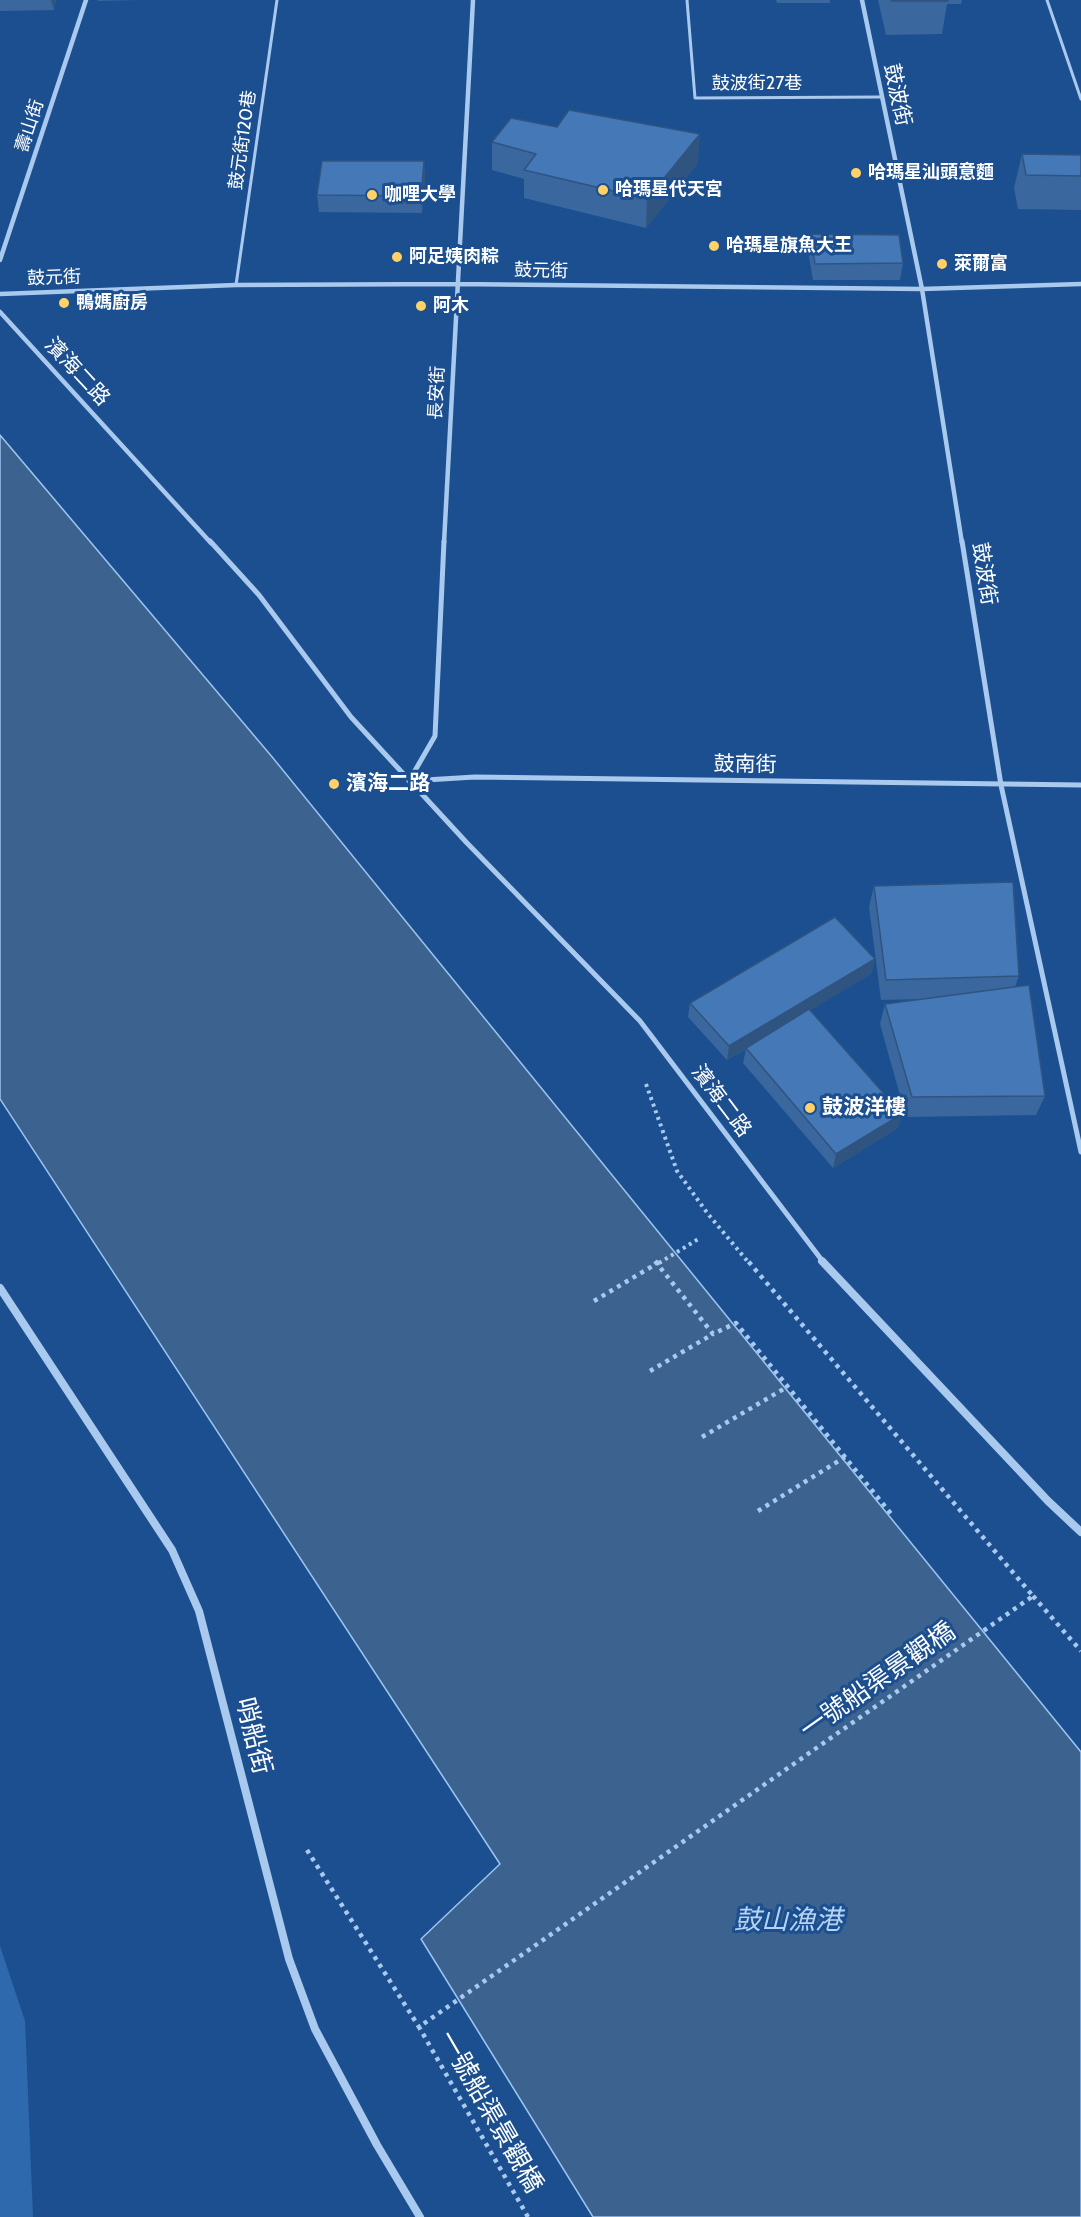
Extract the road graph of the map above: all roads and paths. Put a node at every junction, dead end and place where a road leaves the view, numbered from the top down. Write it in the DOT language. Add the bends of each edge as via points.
graph roads {
  1 [pos="86,0"];
  2 [pos="278,0"];
  3 [pos="473,0"];
  4 [pos="687,0"];
  5 [pos="862,0"];
  6 [pos="1047,0"];
  7 [pos="880,97"];
  8 [pos="1081,99"];
  9 [pos="0,260"];
  10 [pos="456,284"];
  11 [pos="1081,284"];
  12 [pos="236,285"];
  13 [pos="922,289"];
  14 [pos="0,294"];
  15 [pos="0,312"];
  16 [pos="409,781"];
  17 [pos="1001,785"];
  18 [pos="1081,785"];
  19 [pos="655,1112"];
  20 [pos="1081,1152"];
  21 [pos="700,1238"];
  22 [pos="655,1261"];
  23 [pos="0,1288"];
  24 [pos="594,1301"];
  25 [pos="713,1334"];
  26 [pos="650,1371"];
  27 [pos="788,1387"];
  28 [pos="702,1437"];
  29 [pos="845,1457"];
  30 [pos="758,1511"];
  31 [pos="892,1515"];
  32 [pos="1081,1532"];
  33 [pos="1033,1596"];
  34 [pos="1081,1651"];
  35 [pos="307,1850"];
  36 [pos="419,2027"];
  37 [pos="420,2217"];
  38 [pos="528,2217"];
  1 -- 9 [label="street, 壽山街"];
  2 -- 12 [label="lane, 鼓元街120巷"];
  3 -- 10 [label="street, 長安街"];
  4 -- 7 [label="lane, 鼓波街27巷" via="695,98"];
  5 -- 7 [label="street, 鼓波街"];
  6 -- 8 [label="lane"];
  7 -- 13 [label="street, 鼓波街"];
  10 -- 12 [label="street, 鼓元街"];
  10 -- 13 [label="street, 鼓元街"];
  10 -- 16 [label="street, 長安街" via="435,736"];
  11 -- 13 [label="street, 鼓元街"];
  12 -- 14 [label="street, 鼓元街"];
  13 -- 17 [label="street, 鼓波街"];
  15 -- 16 [label="street, 濱海二路" via="259,595 351,717"];
  16 -- 17 [label="street, 鼓南街" via="476,777"];
  16 -- 32 [label="street, 濱海二路" via="640,1021 813,1251"];
  17 -- 18 [label="street, 鼓南街"];
  17 -- 20 [label="street, 鼓波街"];
  19 -- 33 [label="path" via="677,1171 708,1214"];
  21 -- 24 [label="path"];
  22 -- 25 [label="path"];
  23 -- 37 [label="street, 哨船街" via="172,1550 195,1600 293,1968 315,2029"];
  25 -- 26 [label="path"];
  25 -- 27 [label="path" via="736,1323"];
  27 -- 28 [label="path"];
  27 -- 29 [label="path"];
  29 -- 30 [label="path"];
  29 -- 31 [label="path"];
  33 -- 34 [label="path"];
  33 -- 36 [label="path, 一號船渠景觀橋"];
  35 -- 36 [label="path"];
  36 -- 38 [label="path, 一號船渠景觀橋"];
}
